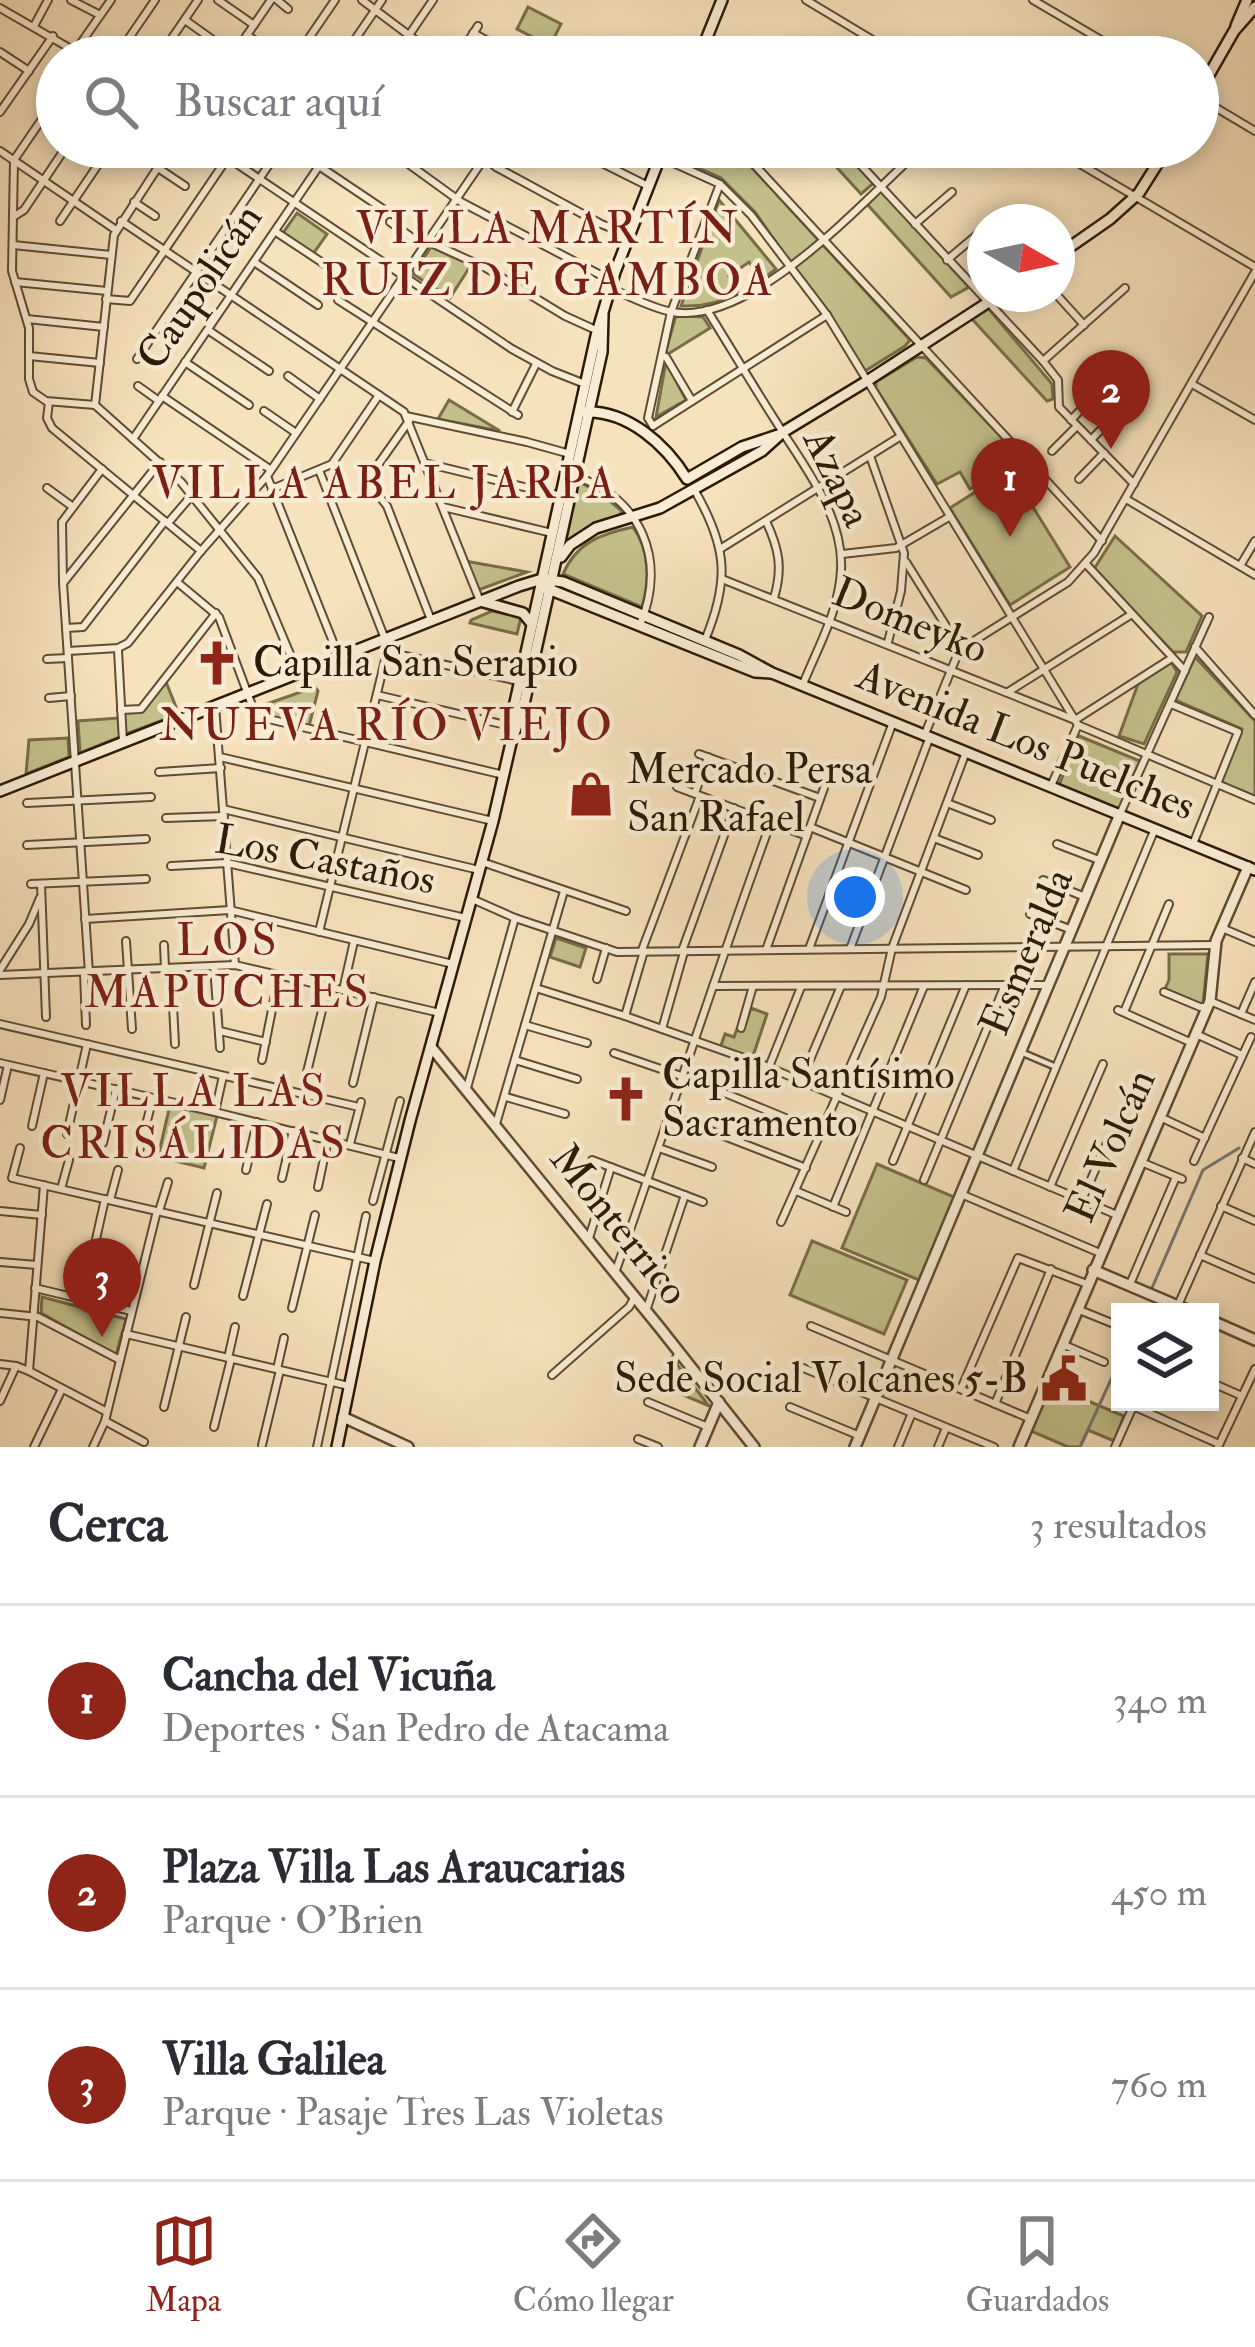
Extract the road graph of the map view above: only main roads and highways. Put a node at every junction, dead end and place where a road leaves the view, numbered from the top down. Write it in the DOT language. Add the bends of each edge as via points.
graph roads {
  1 [pos="722,0"];
  2 [pos="1247,0"];
  3 [pos="1255,7"];
  4 [pos="1234,31"];
  5 [pos="707,36"];
  6 [pos="1219,58"];
  7 [pos="656,168"];
  8 [pos="1156,168"];
  9 [pos="1075,243"];
  10 [pos="973,312"];
  11 [pos="603,315"];
  12 [pos="589,411"];
  13 [pos="578,420"];
  14 [pos="780,434"];
  15 [pos="570,475"];
  16 [pos="556,564"];
  17 [pos="546,584"];
  18 [pos="480,602"];
  19 [pos="642,620"];
  20 [pos="532,624"];
  21 [pos="772,673"];
  22 [pos="511,743"];
  23 [pos="0,790"];
  24 [pos="1120,814"];
  25 [pos="1252,869"];
  26 [pos="430,1047"];
  27 [pos="1093,1270"];
  28 [pos="1164,1303"];
  29 [pos="1219,1324"];
  30 [pos="1255,1340"];
  31 [pos="719,1402"];
  32 [pos="343,1418"];
  33 [pos="857,1442"];
  34 [pos="337,1447"];
  35 [pos="408,1447"];
  36 [pos="700,1447"];
  37 [pos="754,1447"];
  38 [pos="1020,1447"];
  1 -- 5 [label="main road"];
  2 -- 4 [label="main road"];
  3 -- 4 [label="main road"];
  4 -- 6 [label="main road"];
  7 -- 11 [label="main road"];
  8 -- 9 [label="main road" via="1135,197"];
  10 -- 14 [label="main road"];
  11 -- 12 [label="main road"];
  11 -- 13 [label="main road"];
  12 -- 13 [label="main road"];
  12 -- 14 [label="main road" via="649,429 688,479"];
  12 -- 15 [label="main road"];
  13 -- 15 [label="main road"];
  14 -- 16 [label="main road" via="660,508 582,536"];
  15 -- 16 [label="main road"];
  15 -- 17 [label="main road"];
  16 -- 17 [label="main road"];
  17 -- 18 [label="main road"];
  17 -- 19 [label="main road, Avenida Los Puelches"];
  17 -- 20 [label="main road"];
  17 -- 22 [label="main road"];
  18 -- 20 [label="main road" via="523,613"];
  18 -- 23 [label="main road"];
  19 -- 21 [label="main road, Avenida Los Puelches"];
  19 -- 21 [label="main road, Avenida Los Puelches"];
  20 -- 22 [label="main road"];
  21 -- 24 [label="main road, Avenida Los Puelches"];
  22 -- 26 [label="main road"];
  24 -- 25 [label="main road, Avenida Los Puelches"];
  24 -- 33 [label="main road, Esmeralda"];
  25 -- 27 [label="main road, El Volcán" via="1216,945 1209,1004"];
  26 -- 31 [label="main road, Monterrico"];
  26 -- 32 [label="main road"];
  27 -- 28 [label="main road"];
  27 -- 38 [label="main road, El Volcán"];
  29 -- 30 [label="main road"];
  31 -- 36 [label="main road"];
  31 -- 37 [label="main road, Monterrico"];
  32 -- 34 [label="main road"];
  32 -- 35 [label="main road"];
}
